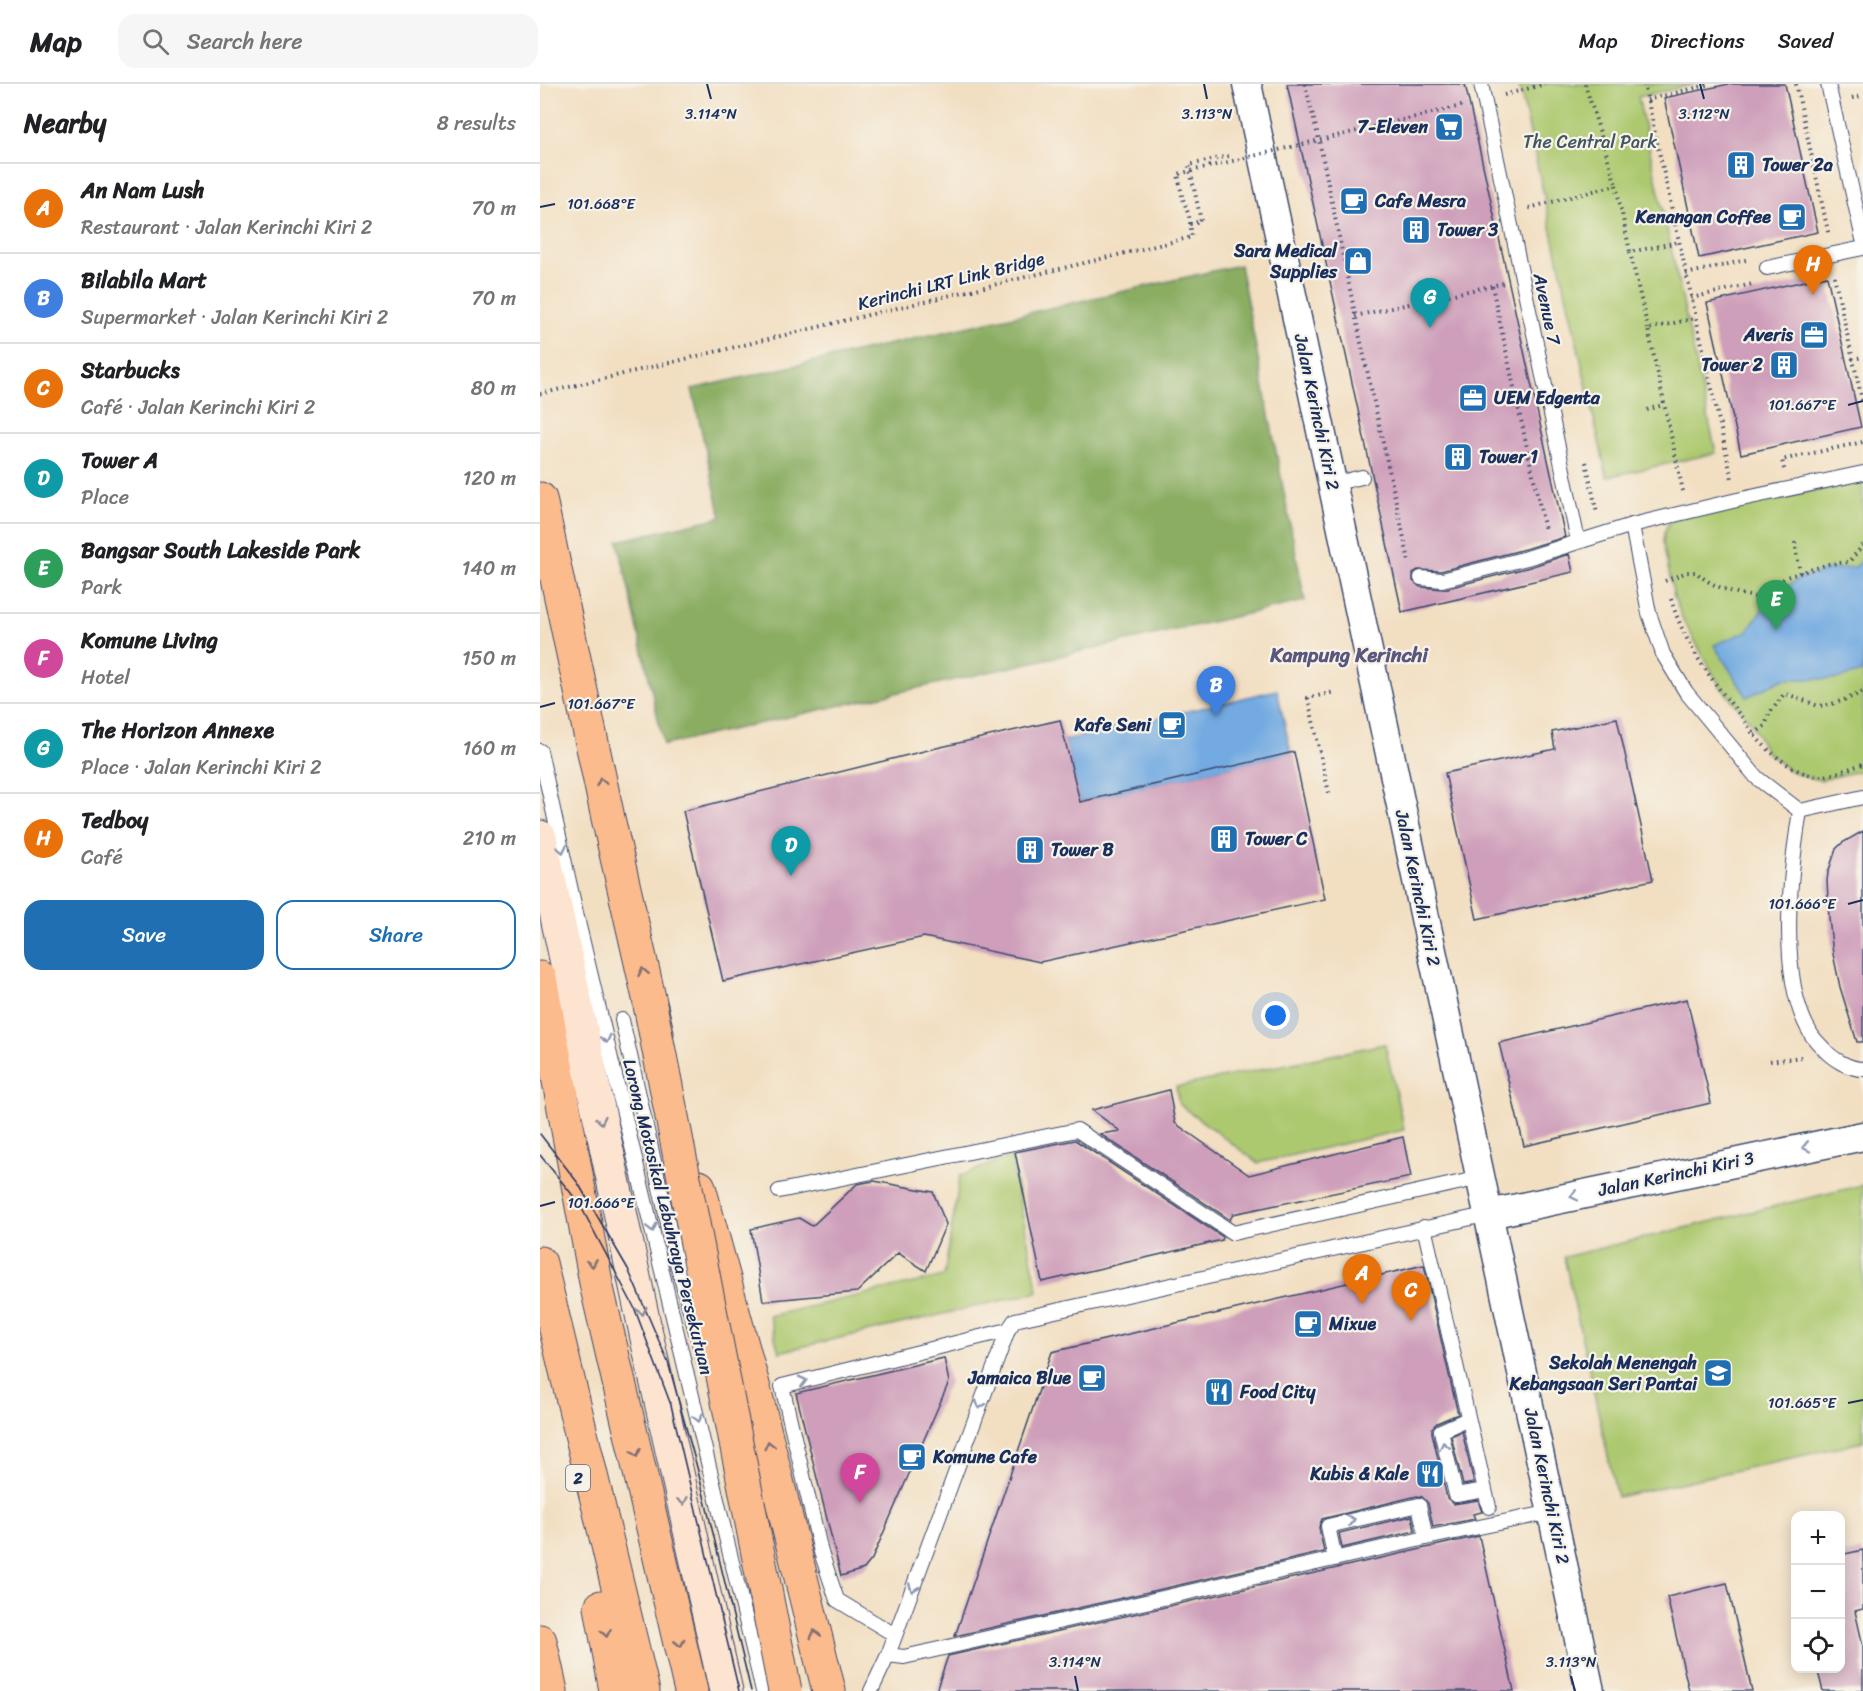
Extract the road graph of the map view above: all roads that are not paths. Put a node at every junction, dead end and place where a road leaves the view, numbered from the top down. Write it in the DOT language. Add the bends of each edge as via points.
graph roads {
  1 [pos="1247,84"];
  2 [pos="1481,84"];
  3 [pos="1828,84"];
  4 [pos="1857,187"];
  5 [pos="1863,239"];
  6 [pos="1863,248"];
  7 [pos="1767,268"];
  8 [pos="1863,473"];
  9 [pos="1362,477"];
  10 [pos="1332,484"];
  11 [pos="540,499"];
  12 [pos="1632,525"];
  13 [pos="1578,541"];
  14 [pos="1421,578"];
  15 [pos="540,751"];
  16 [pos="1863,797"];
  17 [pos="1800,811"];
  18 [pos="540,837"];
  19 [pos="540,978"];
  20 [pos="636,1012"];
  21 [pos="1863,1068"];
  22 [pos="1862,1132"];
  23 [pos="1480,1178"];
  24 [pos="779,1191"];
  25 [pos="1489,1214"];
  26 [pos="1424,1227"];
  27 [pos="540,1264"];
  28 [pos="1008,1330"];
  29 [pos="1468,1419"];
  30 [pos="1485,1490"];
  31 [pos="818,1501"];
  32 [pos="1489,1506"];
  33 [pos="1552,1512"];
  34 [pos="1426,1538"];
  35 [pos="821,1552"];
  36 [pos="1335,1559"];
  37 [pos="895,1635"];
  38 [pos="540,1641"];
  39 [pos="888,1655"];
  40 [pos="791,1685"];
  41 [pos="551,1691"];
  42 [pos="616,1691"];
  43 [pos="643,1691"];
  44 [pos="691,1691"];
  45 [pos="726,1691"];
  46 [pos="763,1691"];
  47 [pos="829,1691"];
  48 [pos="871,1691"];
  49 [pos="1590,1691"];
  1 -- 10 [label="street, Jalan Kerinchi Kiri 2"];
  2 -- 13 [label="lane, Avenue 7"];
  3 -- 4 [label="lane"];
  4 -- 5 [label="lane"];
  6 -- 7 [label="lane"];
  8 -- 12 [label="lane"];
  9 -- 10 [label="lane"];
  10 -- 23 [label="street, Jalan Kerinchi Kiri 2"];
  20 -- 11 [label="highway, one-way"];
  12 -- 13 [label="lane"];
  12 -- 17 [label="lane" via="1649,613 1663,654 1686,692 1757,778"];
  13 -- 14 [label="lane" via="1442,580"];
  15 -- 46 [label="lane, Lorong Motosikal Lebuhraya Persekutuan, one-way"];
  16 -- 17 [label="lane"];
  17 -- 21 [label="lane" via="1790,885 1790,951 1800,1009 1811,1034 1827,1053 1841,1063"];
  18 -- 45 [label="street, one-way"];
  19 -- 44 [label="highway, one-way" via="597,1288"];
  20 -- 40 [label="highway, bridge"];
  20 -- 40 [label="lane" via="678,1263"];
  47 -- 20 [label="highway, one-way, bridge" via="756,1396"];
  22 -- 25 [label="street, Jalan Kerinchi Kiri 3, one-way"];
  23 -- 24 [label="lane" via="1233,1233 1077,1130"];
  23 -- 25 [label="street, Jalan Kerinchi Kiri 2"];
  25 -- 26 [label="lane"];
  25 -- 33 [label="street, Jalan Kerinchi Kiri 2"];
  26 -- 28 [label="lane" via="1024,1317 1015,1320"];
  26 -- 29 [label="lane"];
  27 -- 42 [label="highway, 2, one-way"];
  27 -- 43 [label="highway"];
  35 -- 28 [label="lane, one-way" via="782,1386"];
  28 -- 37 [label="lane, one-way"];
  29 -- 30 [label="lane"];
  30 -- 29 [label="lane, one-way" via="1456,1495 1441,1431"];
  30 -- 32 [label="lane"];
  31 -- 35 [label="lane" via="825,1530"];
  33 -- 34 [label="lane"];
  33 -- 49 [label="street, Jalan Kerinchi Kiri 2"];
  34 -- 36 [label="lane"];
  36 -- 34 [label="lane, one-way" via="1328,1526 1419,1505"];
  35 -- 37 [label="lane" via="837,1600"];
  36 -- 39 [label="lane" via="904,1657"];
  37 -- 39 [label="lane"];
  38 -- 41 [label="highway"];
  39 -- 48 [label="lane"];
}
